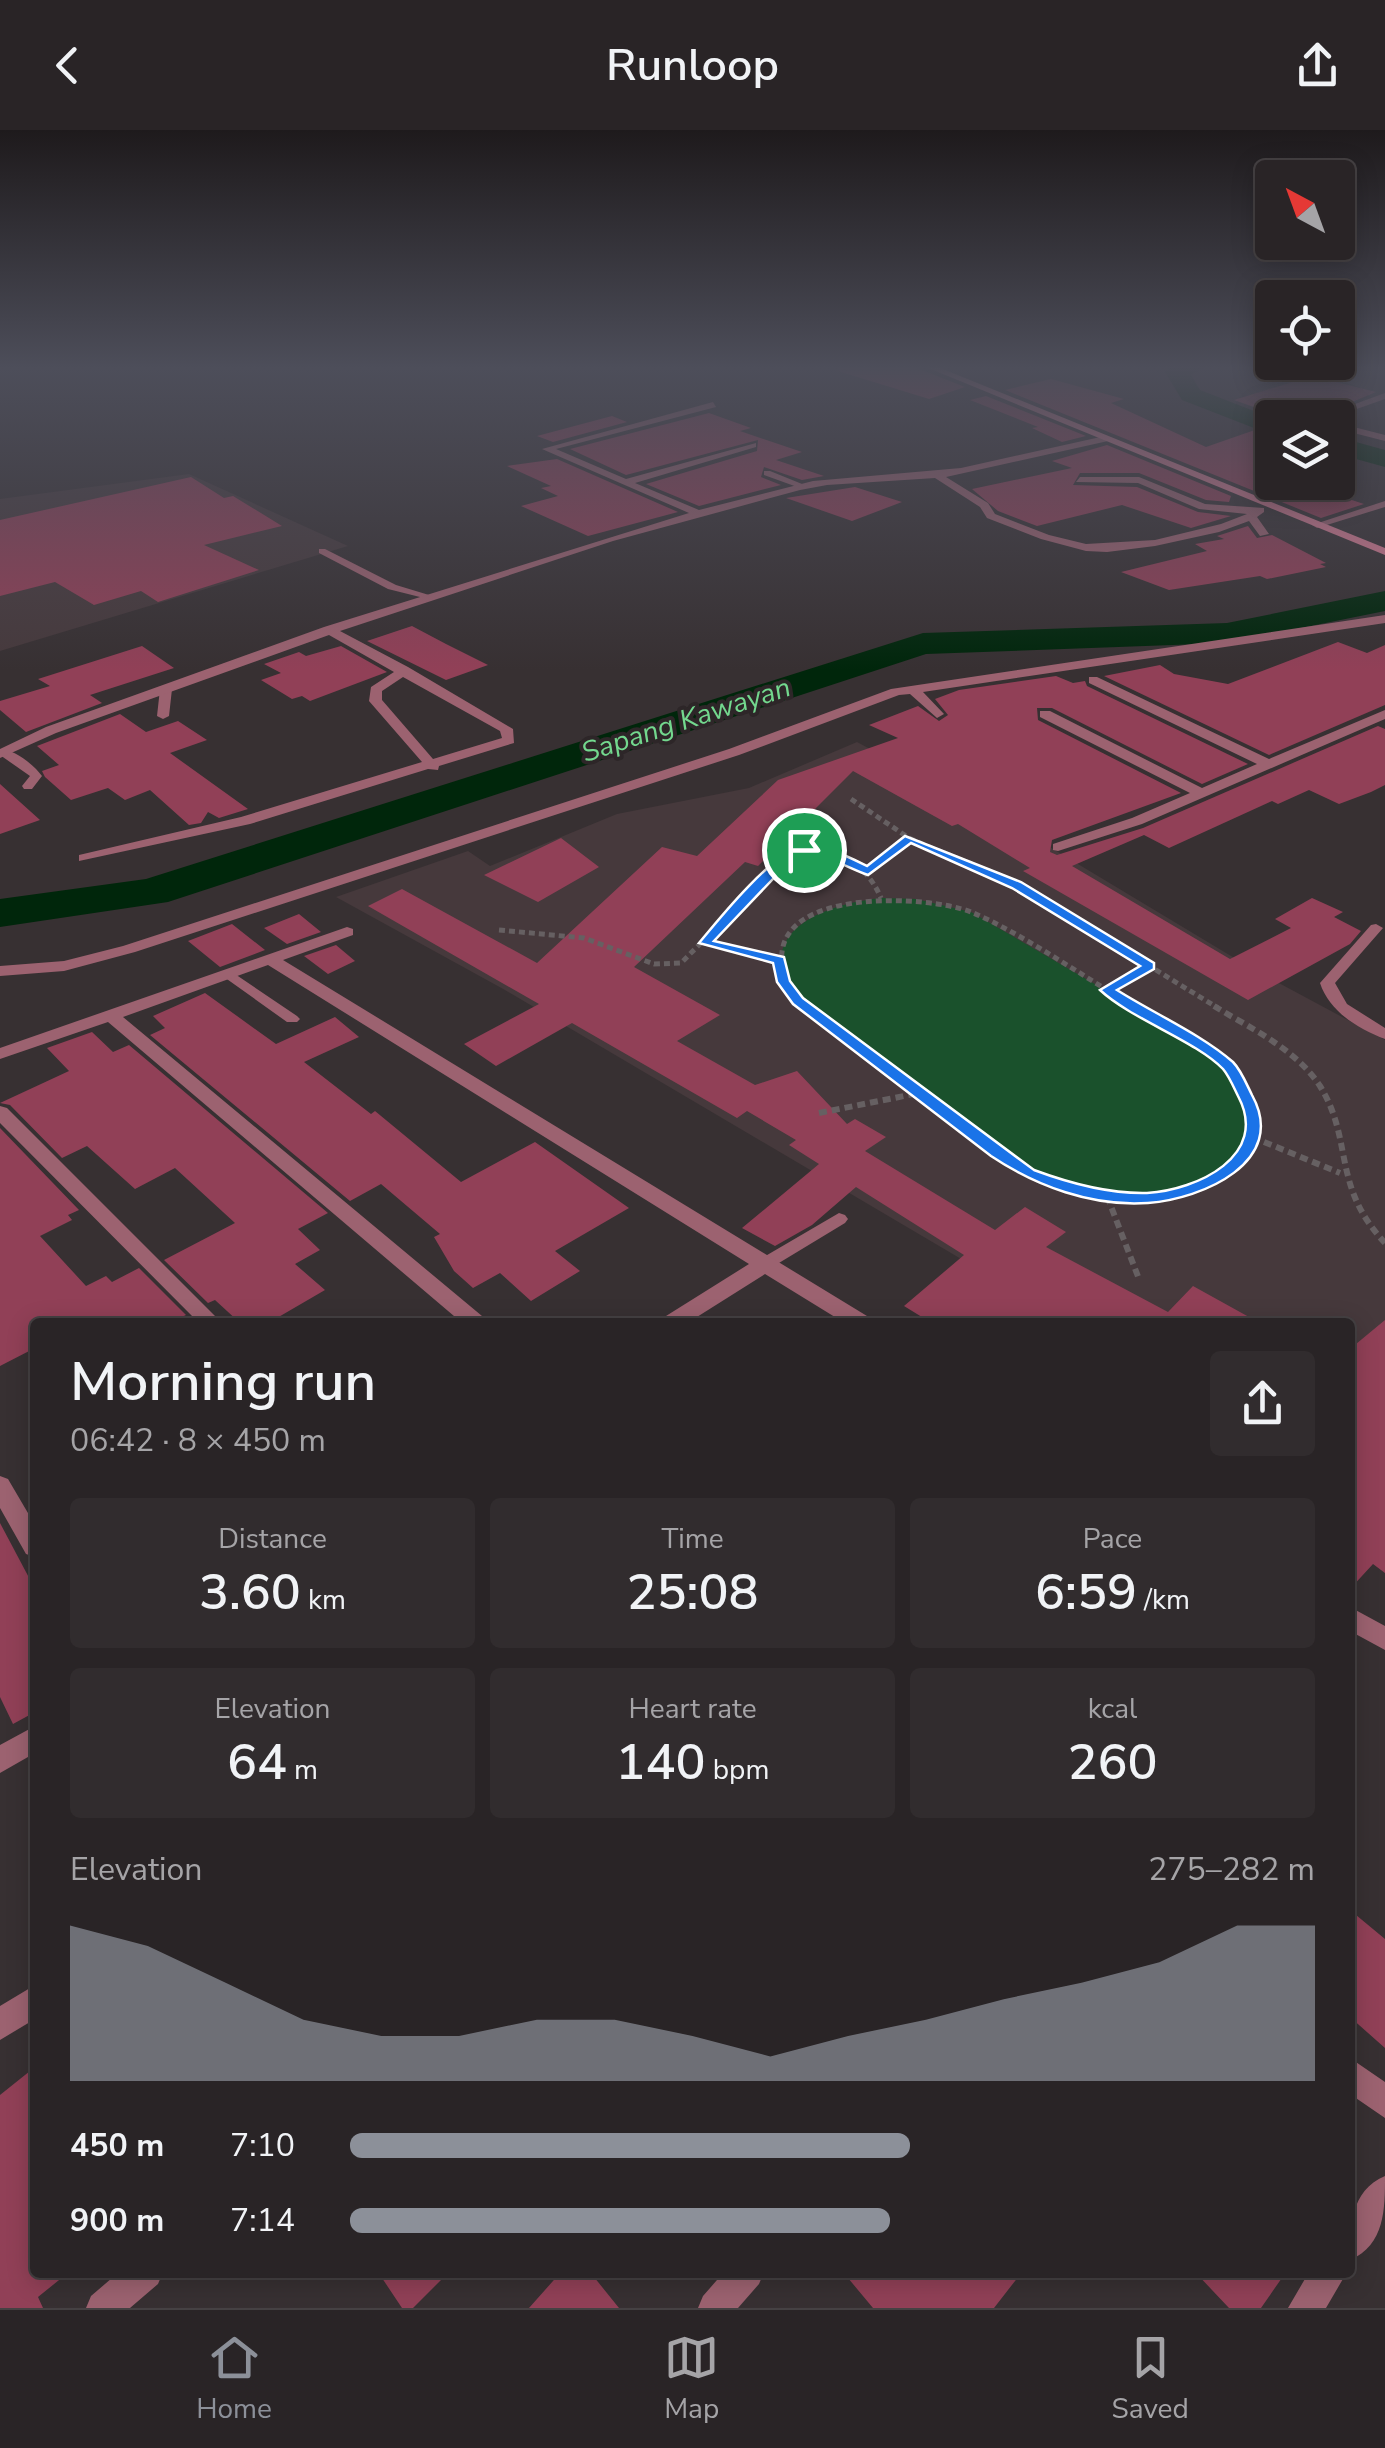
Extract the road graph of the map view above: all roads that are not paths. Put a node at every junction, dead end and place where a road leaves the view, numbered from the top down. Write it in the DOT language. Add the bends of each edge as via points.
graph roads {
  1 [pos="588,467"];
  2 [pos="677,467"];
  3 [pos="994,467"];
  4 [pos="1173,467"];
  5 [pos="767,473"];
  6 [pos="937,475"];
  7 [pos="1080,480"];
  8 [pos="623,482"];
  9 [pos="803,486"];
  10 [pos="1385,504"];
  11 [pos="1274,508"];
  12 [pos="1255,513"];
  13 [pos="698,514"];
  14 [pos="1318,526"];
  15 [pos="1264,534"];
  16 [pos="322,551"];
  17 [pos="1382,551"];
  18 [pos="424,596"];
  19 [pos="1385,619"];
  20 [pos="328,630"];
  21 [pos="404,670"];
  22 [pos="1094,680"];
  23 [pos="912,688"];
  24 [pos="166,689"];
  25 [pos="937,714"];
  26 [pos="1044,714"];
  27 [pos="1385,714"];
  28 [pos="163,716"];
  29 [pos="2,753"];
  30 [pos="1266,762"];
  31 [pos="433,767"];
  32 [pos="28,786"];
  33 [pos="1198,792"];
  34 [pos="1058,847"];
  35 [pos="84,858"];
  36 [pos="1376,928"];
  37 [pos="347,932"];
  38 [pos="270,959"];
  39 [pos="0,971"];
  40 [pos="229,974"];
  41 [pos="110,1015"];
  42 [pos="292,1020"];
  43 [pos="1385,1034"];
  44 [pos="0,1054"];
  45 [pos="0,1112"];
  46 [pos="839,1219"];
  47 [pos="763,1266"];
  48 [pos="207,1318"];
  49 [pos="469,1318"];
  50 [pos="680,1318"];
  51 [pos="852,1318"];
  52 [pos="0,1486"];
  53 [pos="30,1538"];
  54 [pos="1355,1621"];
  55 [pos="1385,1639"];
  56 [pos="30,1741"];
  57 [pos="0,1760"];
  58 [pos="30,2004"];
  59 [pos="0,2025"];
  60 [pos="1355,2078"];
  61 [pos="1385,2102"];
  62 [pos="1385,2193"];
  63 [pos="1355,2237"];
  64 [pos="139,2278"];
  65 [pos="742,2278"];
  66 [pos="1326,2278"];
  67 [pos="103,2308"];
  68 [pos="715,2308"];
  69 [pos="1305,2308"];
  1 -- 8 [label="street"];
  2 -- 8 [label="street"];
  3 -- 6 [label="street"];
  4 -- 11 [label="street"];
  5 -- 9 [label="lane"];
  6 -- 9 [label="street"];
  6 -- 12 [label="street" via="984,505 990,516 1092,550 1120,551"];
  7 -- 12 [label="street" via="1140,480 1216,510"];
  8 -- 13 [label="street"];
  9 -- 13 [label="street"];
  10 -- 14 [label="street"];
  11 -- 12 [label="street"];
  11 -- 14 [label="street"];
  12 -- 15 [label="street"];
  13 -- 18 [label="street"];
  14 -- 17 [label="street"];
  16 -- 18 [label="lane" via="392,588"];
  18 -- 20 [label="street"];
  19 -- 23 [label="street"];
  20 -- 21 [label="street"];
  20 -- 24 [label="street"];
  21 -- 31 [label="street" via="376,690 374,701"];
  21 -- 31 [label="street" via="510,734 500,745"];
  22 -- 30 [label="street"];
  23 -- 25 [label="street"];
  23 -- 39 [label="street" via="130,949 64,966"];
  24 -- 28 [label="lane"];
  24 -- 29 [label="street"];
  26 -- 33 [label="street"];
  27 -- 30 [label="street"];
  29 -- 32 [label="lane" via="33,772"];
  30 -- 33 [label="street"];
  31 -- 35 [label="street"];
  33 -- 34 [label="street"];
  36 -- 43 [label="lane" via="1328,983 1353,1016"];
  37 -- 38 [label="street"];
  38 -- 40 [label="street"];
  38 -- 47 [label="street"];
  40 -- 41 [label="street"];
  40 -- 42 [label="lane"];
  41 -- 44 [label="street"];
  41 -- 49 [label="street"];
  45 -- 48 [label="street"];
  46 -- 47 [label="lane"];
  47 -- 50 [label="street"];
  47 -- 51 [label="street"];
  52 -- 53 [label="street"];
  54 -- 55 [label="street"];
  56 -- 57 [label="street"];
  58 -- 59 [label="street"];
  60 -- 61 [label="street"];
  62 -- 63 [label="street"];
  64 -- 67 [label="street"];
  65 -- 68 [label="street"];
  66 -- 69 [label="street"];
}
